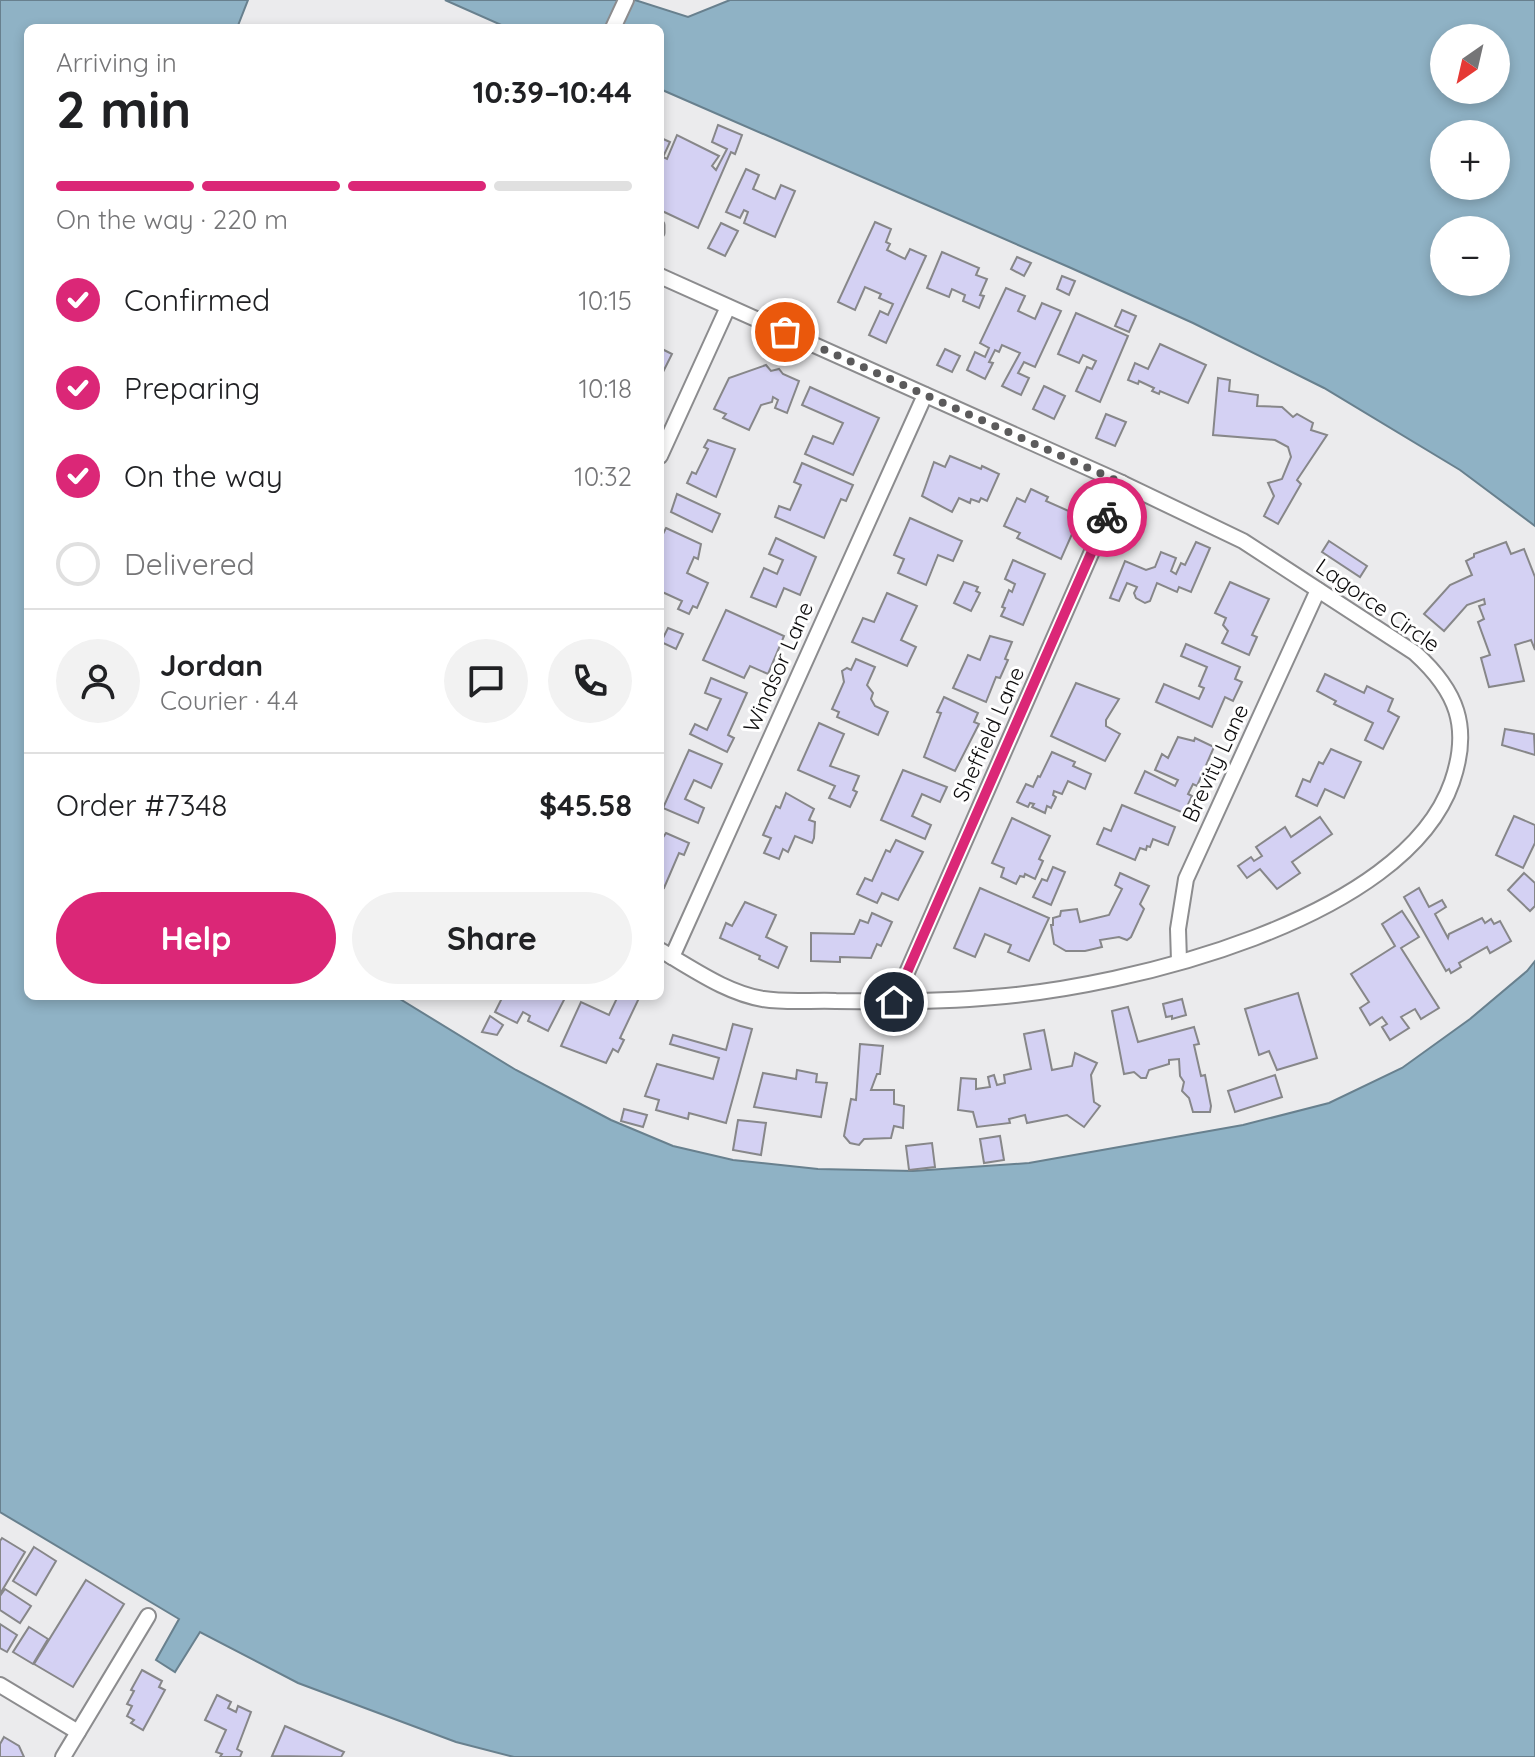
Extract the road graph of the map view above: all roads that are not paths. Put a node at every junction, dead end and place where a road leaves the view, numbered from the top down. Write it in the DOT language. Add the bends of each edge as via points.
graph roads {
  1 [pos="626,0"];
  2 [pos="615,24"];
  3 [pos="664,278"];
  4 [pos="728,307"];
  5 [pos="925,395"];
  6 [pos="664,447"];
  7 [pos="1122,483"];
  8 [pos="1318,590"];
  9 [pos="666,953"];
  10 [pos="1179,961"];
  11 [pos="894,1002"];
  12 [pos="148,1616"];
  13 [pos="0,1685"];
  14 [pos="78,1732"];
  15 [pos="63,1757"];
  1 -- 2 [label="street"];
  3 -- 4 [label="street, Lagorce Circle"];
  4 -- 5 [label="street, Lagorce Circle"];
  4 -- 6 [label="street"];
  5 -- 7 [label="street, Lagorce Circle"];
  5 -- 9 [label="street, Windsor Lane"];
  7 -- 8 [label="street, Lagorce Circle" via="1243,541"];
  7 -- 11 [label="street, Sheffield Lane"];
  8 -- 10 [label="street, Brevity Lane" via="1186,879"];
  8 -- 10 [label="street, Lagorce Circle" via="1437,673 1453,698 1461,728 1459,762 1449,792 1427,828 1390,866 1328,905 1266,935"];
  9 -- 11 [label="street, Lagorce Circle" via="737,993 765,999"];
  10 -- 11 [label="street, Lagorce Circle" via="1118,978 996,997"];
  12 -- 14 [label="street"];
  13 -- 14 [label="street"];
  14 -- 15 [label="street"];
}
